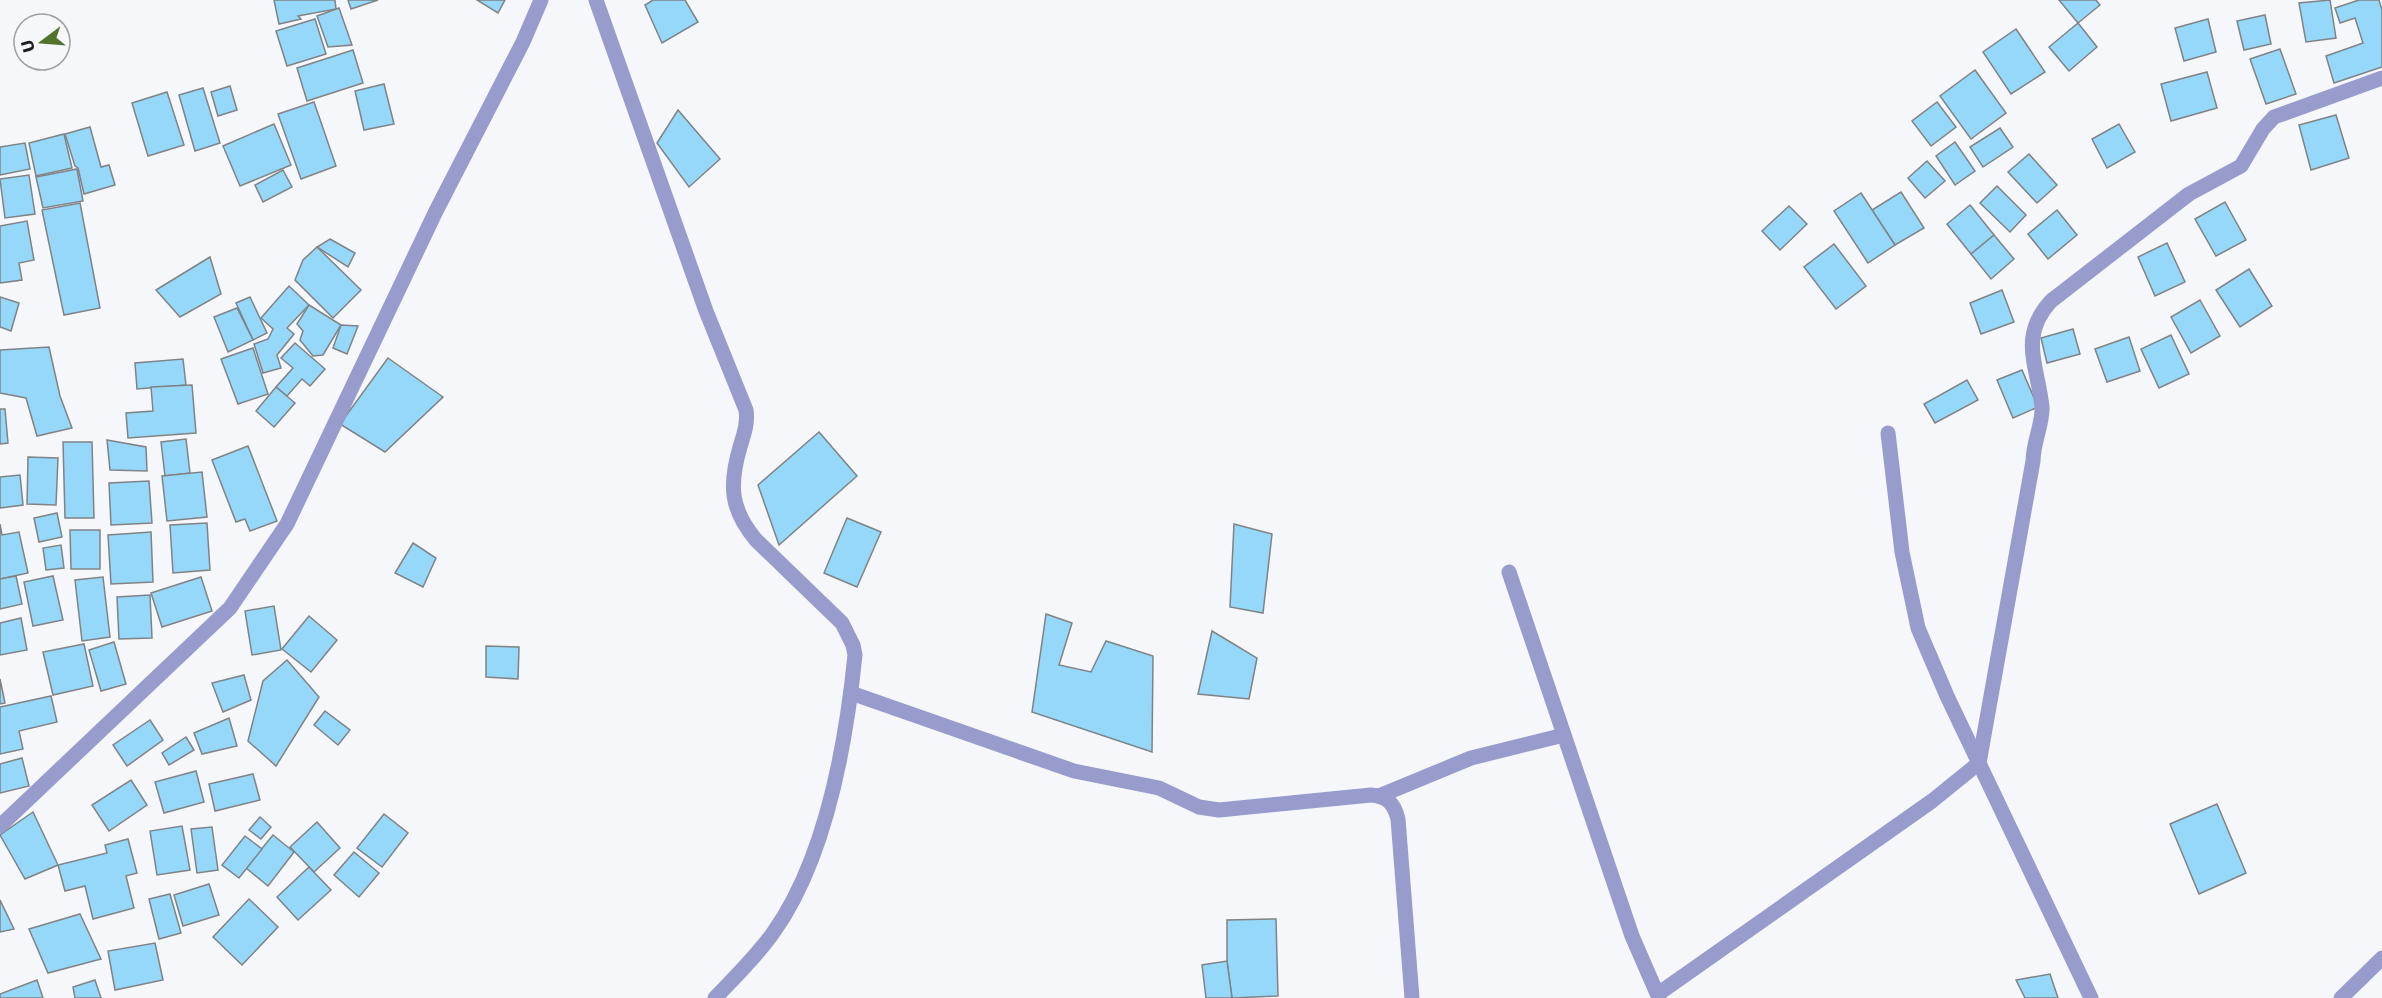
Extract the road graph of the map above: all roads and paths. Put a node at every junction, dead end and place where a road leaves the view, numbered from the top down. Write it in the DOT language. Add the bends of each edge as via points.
graph roads {
  1 [pos="541,0"];
  2 [pos="596,0"];
  3 [pos="2382,78"];
  4 [pos="1888,433"];
  5 [pos="1509,572"];
  6 [pos="851,693"];
  7 [pos="1564,735"];
  8 [pos="1979,763"];
  9 [pos="1379,795"];
  10 [pos="0,826"];
  11 [pos="2382,958"];
  12 [pos="1659,996"];
  13 [pos="715,998"];
  14 [pos="1412,998"];
  15 [pos="2091,998"];
  16 [pos="2341,998"];
  1 -- 10 [label="street" via="286,524 230,608"];
  2 -- 6 [label="street" via="706,311 746,410 732,490 734,504 756,540 842,623 855,655"];
  3 -- 8 [label="street" via="2274,117 2241,166 2189,194 2042,311 2032,337 2042,408"];
  4 -- 8 [label="street" via="1902,552 1918,628"];
  5 -- 7 [label="street"];
  6 -- 9 [label="street" via="1074,771 1159,788 1209,809"];
  6 -- 13 [label="street" via="840,759 809,865 773,932"];
  7 -- 9 [label="street" via="1471,758"];
  7 -- 12 [label="street" via="1632,936"];
  8 -- 12 [label="street" via="1932,801"];
  8 -- 15 [label="street"];
  9 -- 14 [label="street" via="1393,804 1398,819"];
  11 -- 16 [label="street"];
}
